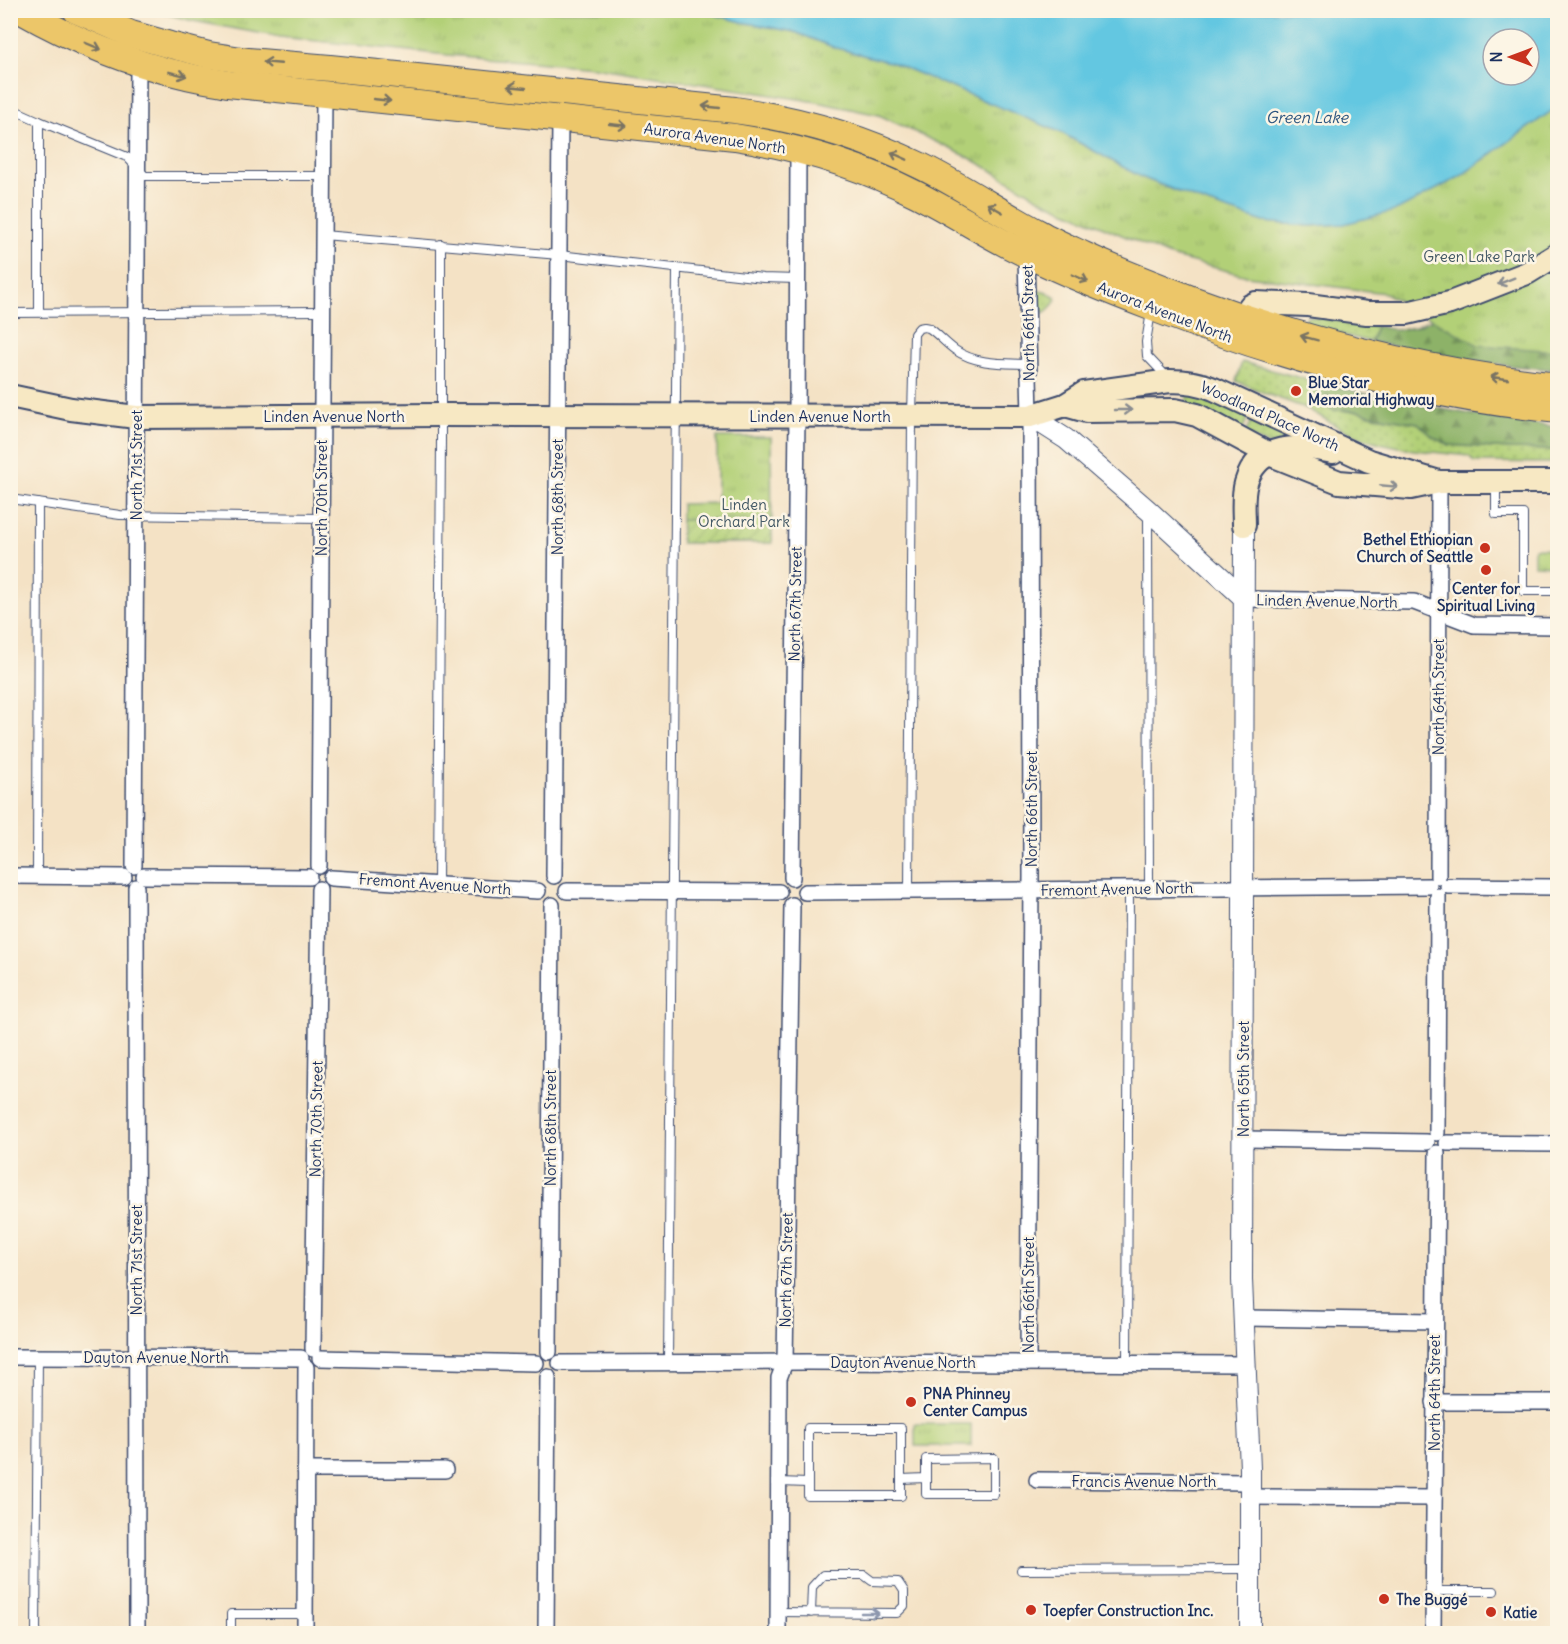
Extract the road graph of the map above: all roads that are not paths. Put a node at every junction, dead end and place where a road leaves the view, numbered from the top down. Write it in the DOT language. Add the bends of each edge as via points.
graph roads {
  1 [pos="20,10"];
  2 [pos="76,10"];
  3 [pos="138,63"];
  4 [pos="324,93"];
  5 [pos="10,108"];
  6 [pos="560,118"];
  7 [pos="39,121"];
  8 [pos="798,150"];
  9 [pos="138,168"];
  10 [pos="323,176"];
  11 [pos="323,235"];
  12 [pos="441,244"];
  13 [pos="1557,254"];
  14 [pos="559,255"];
  15 [pos="1026,255"];
  16 [pos="677,268"];
  17 [pos="797,279"];
  18 [pos="1152,308"];
  19 [pos="321,311"];
  20 [pos="39,312"];
  21 [pos="137,312"];
  22 [pos="10,313"];
  23 [pos="1243,318"];
  24 [pos="1029,364"];
  25 [pos="1170,381"];
  26 [pos="1557,386"];
  27 [pos="10,396"];
  28 [pos="1065,405"];
  29 [pos="1175,410"];
  30 [pos="1557,410"];
  31 [pos="441,415"];
  32 [pos="322,416"];
  33 [pos="558,416"];
  34 [pos="676,416"];
  35 [pos="797,416"];
  36 [pos="912,416"];
  37 [pos="1030,416"];
  38 [pos="136,417"];
  39 [pos="1269,454"];
  40 [pos="1369,460"];
  41 [pos="1339,482"];
  42 [pos="1439,482"];
  43 [pos="1496,482"];
  44 [pos="1557,482"];
  45 [pos="10,499"];
  46 [pos="38,503"];
  47 [pos="1148,510"];
  48 [pos="136,515"];
  49 [pos="321,518"];
  50 [pos="1244,525"];
  51 [pos="1557,591"];
  52 [pos="1245,599"];
  53 [pos="1438,612"];
  54 [pos="1557,626"];
  55 [pos="314,871"];
  56 [pos="10,876"];
  57 [pos="37,876"];
  58 [pos="554,876"];
  59 [pos="134,877"];
  60 [pos="331,878"];
  61 [pos="792,878"];
  62 [pos="438,885"];
  63 [pos="1438,886"];
  64 [pos="1557,887"];
  65 [pos="1243,888"];
  66 [pos="319,889"];
  67 [pos="1129,889"];
  68 [pos="1149,889"];
  69 [pos="1030,890"];
  70 [pos="538,891"];
  71 [pos="567,891"];
  72 [pos="673,891"];
  73 [pos="909,891"];
  74 [pos="779,892"];
  75 [pos="805,892"];
  76 [pos="552,905"];
  77 [pos="792,905"];
  78 [pos="1243,1139"];
  79 [pos="1437,1143"];
  80 [pos="1557,1144"];
  81 [pos="1244,1318"];
  82 [pos="1435,1321"];
  83 [pos="549,1352"];
  84 [pos="10,1357"];
  85 [pos="38,1357"];
  86 [pos="137,1357"];
  87 [pos="310,1358"];
  88 [pos="785,1362"];
  89 [pos="536,1363"];
  90 [pos="560,1363"];
  91 [pos="668,1363"];
  92 [pos="1028,1363"];
  93 [pos="1127,1364"];
  94 [pos="1246,1364"];
  95 [pos="548,1377"];
  96 [pos="1434,1402"];
  97 [pos="1557,1402"];
  98 [pos="305,1470"];
  99 [pos="445,1470"];
  100 [pos="926,1478"];
  101 [pos="901,1479"];
  102 [pos="1037,1480"];
  103 [pos="779,1482"];
  104 [pos="808,1483"];
  105 [pos="1250,1489"];
  106 [pos="1434,1498"];
  107 [pos="1250,1569"];
  108 [pos="1020,1570"];
  109 [pos="1434,1591"];
  110 [pos="1494,1591"];
  111 [pos="778,1612"];
  112 [pos="811,1613"];
  113 [pos="305,1614"];
  114 [pos="36,1634"];
  115 [pos="137,1634"];
  116 [pos="231,1634"];
  117 [pos="305,1634"];
  118 [pos="546,1634"];
  119 [pos="778,1634"];
  120 [pos="1250,1634"];
  121 [pos="1433,1634"];
  1 -- 3 [label="highway, Aurora Avenue North, one-way" via="73,38"];
  23 -- 2 [label="highway, Aurora Avenue North, one-way" via="1086,256 893,153 800,122 735,110 208,55 131,34"];
  3 -- 4 [label="highway, Aurora Avenue North, one-way" via="228,84"];
  3 -- 9 [label="street, North 71st Street"];
  4 -- 6 [label="highway, Aurora Avenue North, one-way"];
  4 -- 10 [label="street, North 70th Street"];
  5 -- 7 [label="lane"];
  6 -- 8 [label="highway, Aurora Avenue North, one-way" via="735,137"];
  6 -- 14 [label="street, North 68th Street"];
  7 -- 9 [label="lane" via="128,157"];
  7 -- 20 [label="lane"];
  8 -- 15 [label="highway, Aurora Avenue North" via="894,183"];
  8 -- 17 [label="street, North 67th Street"];
  9 -- 10 [label="lane" via="145,176"];
  9 -- 21 [label="street, North 71st Street"];
  10 -- 11 [label="street, North 70th Street"];
  11 -- 12 [label="lane"];
  11 -- 19 [label="street, North 70th Street"];
  12 -- 14 [label="lane"];
  12 -- 31 [label="lane"];
  13 -- 23 [label="main road, one-way" via="1527,273 1450,303 1407,313 1256,303"];
  14 -- 16 [label="lane"];
  14 -- 33 [label="street, North 68th Street"];
  15 -- 18 [label="highway, Aurora Avenue North, one-way"];
  15 -- 24 [label="street, North 66th Street"];
  16 -- 17 [label="lane"];
  16 -- 34 [label="lane"];
  17 -- 35 [label="street, North 67th Street"];
  18 -- 25 [label="lane" via="1147,356"];
  18 -- 30 [label="highway, Aurora Avenue North" via="1235,339 1334,369 1470,398"];
  19 -- 21 [label="lane"];
  19 -- 32 [label="street, North 70th Street"];
  20 -- 21 [label="lane"];
  20 -- 22 [label="lane"];
  21 -- 38 [label="street, North 71st Street"];
  26 -- 23 [label="highway, Aurora Avenue North, one-way" via="1411,363"];
  24 -- 36 [label="lane" via="976,360 928,328 919,328 913,338"];
  24 -- 37 [label="street, North 66th Street"];
  25 -- 28 [label="main road, Woodland Place North" via="1084,393"];
  25 -- 29 [label="main road"];
  25 -- 40 [label="main road, Woodland Place North" via="1203,384"];
  27 -- 38 [label="main road, Linden Avenue North"];
  28 -- 29 [label="main road, Woodland Place North, one-way" via="1086,411"];
  28 -- 37 [label="main road, Woodland Place North"];
  29 -- 39 [label="main road, Woodland Place North" via="1208,420"];
  31 -- 32 [label="main road, Linden Avenue North"];
  31 -- 33 [label="main road, Linden Avenue North"];
  31 -- 62 [label="lane"];
  32 -- 38 [label="main road, Linden Avenue North"];
  32 -- 49 [label="street, North 70th Street"];
  33 -- 34 [label="main road, Linden Avenue North"];
  33 -- 58 [label="street, North 68th Street"];
  34 -- 35 [label="main road, Linden Avenue North"];
  34 -- 72 [label="lane"];
  35 -- 36 [label="main road, Linden Avenue North"];
  35 -- 61 [label="street, North 67th Street"];
  36 -- 37 [label="main road, Linden Avenue North"];
  36 -- 73 [label="lane"];
  37 -- 47 [label="street, Linden Avenue North" via="1066,439"];
  37 -- 69 [label="street, North 66th Street"];
  38 -- 48 [label="street, North 71st Street"];
  39 -- 40 [label="main road" via="1288,447 1306,448"];
  39 -- 41 [label="main road, Woodland Place North"];
  39 -- 50 [label="main road" via="1259,461 1247,481"];
  40 -- 42 [label="main road, Woodland Place North"];
  41 -- 42 [label="main road, Woodland Place North, one-way" via="1411,488"];
  41 -- 50 [label="main road" via="1272,464 1262,469 1256,480"];
  42 -- 43 [label="main road, Woodland Place North"];
  42 -- 53 [label="street, North 64th Street"];
  43 -- 44 [label="main road, Woodland Place North"];
  43 -- 51 [label="lane" via="1496,514 1523,513 1523,591"];
  45 -- 46 [label="lane"];
  46 -- 48 [label="lane"];
  46 -- 57 [label="lane"];
  47 -- 52 [label="street, Linden Avenue North"];
  47 -- 68 [label="lane"];
  48 -- 49 [label="lane"];
  48 -- 59 [label="street, North 71st Street"];
  49 -- 55 [label="street, North 70th Street"];
  50 -- 52 [label="street, North 65th Street"];
  52 -- 53 [label="street, Linden Avenue North" via="1414,602"];
  52 -- 65 [label="street, North 65th Street"];
  53 -- 54 [label="street, Linden Avenue North" via="1474,625"];
  53 -- 63 [label="street, North 64th Street"];
  55 -- 59 [label="street"];
  55 -- 60 [label="street" via="323,867"];
  55 -- 66 [label="street" via="312,885"];
  56 -- 57 [label="street"];
  57 -- 59 [label="street"];
  58 -- 70 [label="street" via="544,879"];
  58 -- 71 [label="street" via="565,882"];
  59 -- 86 [label="street, North 71st Street"];
  60 -- 62 [label="street, Fremont Avenue North"];
  60 -- 66 [label="street" via="329,885"];
  61 -- 74 [label="street" via="784,881"];
  61 -- 75 [label="street" via="801,881"];
  62 -- 70 [label="street, Fremont Avenue North"];
  63 -- 64 [label="street, Fremont Avenue North"];
  63 -- 65 [label="street, Fremont Avenue North"];
  63 -- 79 [label="street, North 64th Street"];
  65 -- 68 [label="street, Fremont Avenue North"];
  65 -- 78 [label="street, North 65th Street"];
  66 -- 87 [label="street, North 70th Street"];
  67 -- 68 [label="street, Fremont Avenue North"];
  67 -- 69 [label="street, Fremont Avenue North"];
  67 -- 93 [label="lane"];
  69 -- 73 [label="street, Fremont Avenue North"];
  69 -- 92 [label="street, North 66th Street"];
  70 -- 76 [label="street" via="542,900"];
  71 -- 72 [label="street"];
  71 -- 76 [label="street" via="564,900"];
  72 -- 74 [label="street"];
  72 -- 91 [label="lane"];
  73 -- 75 [label="street, Fremont Avenue North"];
  74 -- 77 [label="street" via="783,901"];
  75 -- 77 [label="street" via="802,901"];
  76 -- 83 [label="street, North 68th Street"];
  77 -- 88 [label="street, North 67th Street"];
  78 -- 79 [label="street"];
  78 -- 81 [label="street, North 65th Street"];
  79 -- 80 [label="street"];
  79 -- 82 [label="street, North 64th Street"];
  81 -- 82 [label="street"];
  81 -- 94 [label="street, North 65th Street"];
  82 -- 96 [label="street, North 64th Street"];
  83 -- 89 [label="street" via="541,1354"];
  83 -- 90 [label="street"];
  84 -- 85 [label="street, Dayton Avenue North"];
  85 -- 86 [label="street, Dayton Avenue North"];
  85 -- 114 [label="lane"];
  86 -- 87 [label="street, Dayton Avenue North"];
  86 -- 115 [label="street, North 71st Street"];
  87 -- 89 [label="street, Dayton Avenue North"];
  87 -- 98 [label="street, North 70th Street"];
  88 -- 91 [label="street, Dayton Avenue North"];
  88 -- 92 [label="street, Dayton Avenue North"];
  88 -- 103 [label="street, North 67th Street" via="780,1378"];
  89 -- 95 [label="street" via="538,1372"];
  90 -- 91 [label="street, Dayton Avenue North"];
  90 -- 95 [label="street" via="558,1371"];
  92 -- 93 [label="street, Dayton Avenue North"];
  93 -- 94 [label="street, Dayton Avenue North"];
  94 -- 105 [label="street, North 65th Street"];
  95 -- 118 [label="street"];
  96 -- 97 [label="street"];
  96 -- 106 [label="street, North 64th Street"];
  98 -- 99 [label="street"];
  98 -- 113 [label="street, North 70th Street"];
  100 -- 100 [label="lane" via="926,1459 994,1458 994,1494 926,1494"];
  100 -- 101 [label="lane"];
  101 -- 104 [label="lane" via="901,1496 808,1496"];
  101 -- 104 [label="lane" via="901,1428 808,1428"];
  102 -- 105 [label="street, Francis Avenue North"];
  103 -- 104 [label="lane"];
  103 -- 111 [label="street, North 67th Street"];
  105 -- 106 [label="street, Francis Avenue North"];
  105 -- 107 [label="street, North 65th Street"];
  106 -- 109 [label="street, North 64th Street"];
  107 -- 108 [label="lane"];
  107 -- 120 [label="street, North 65th Street"];
  109 -- 110 [label="lane"];
  109 -- 121 [label="street, North 64th Street"];
  111 -- 112 [label="lane"];
  111 -- 119 [label="street, North 67th Street"];
  112 -- 112 [label="lane, one-way" via="897,1613 904,1606 904,1591 898,1582 872,1581 864,1575 823,1575 812,1587"];
  113 -- 116 [label="lane" via="231,1614"];
  113 -- 117 [label="street, North 70th Street"];
}
